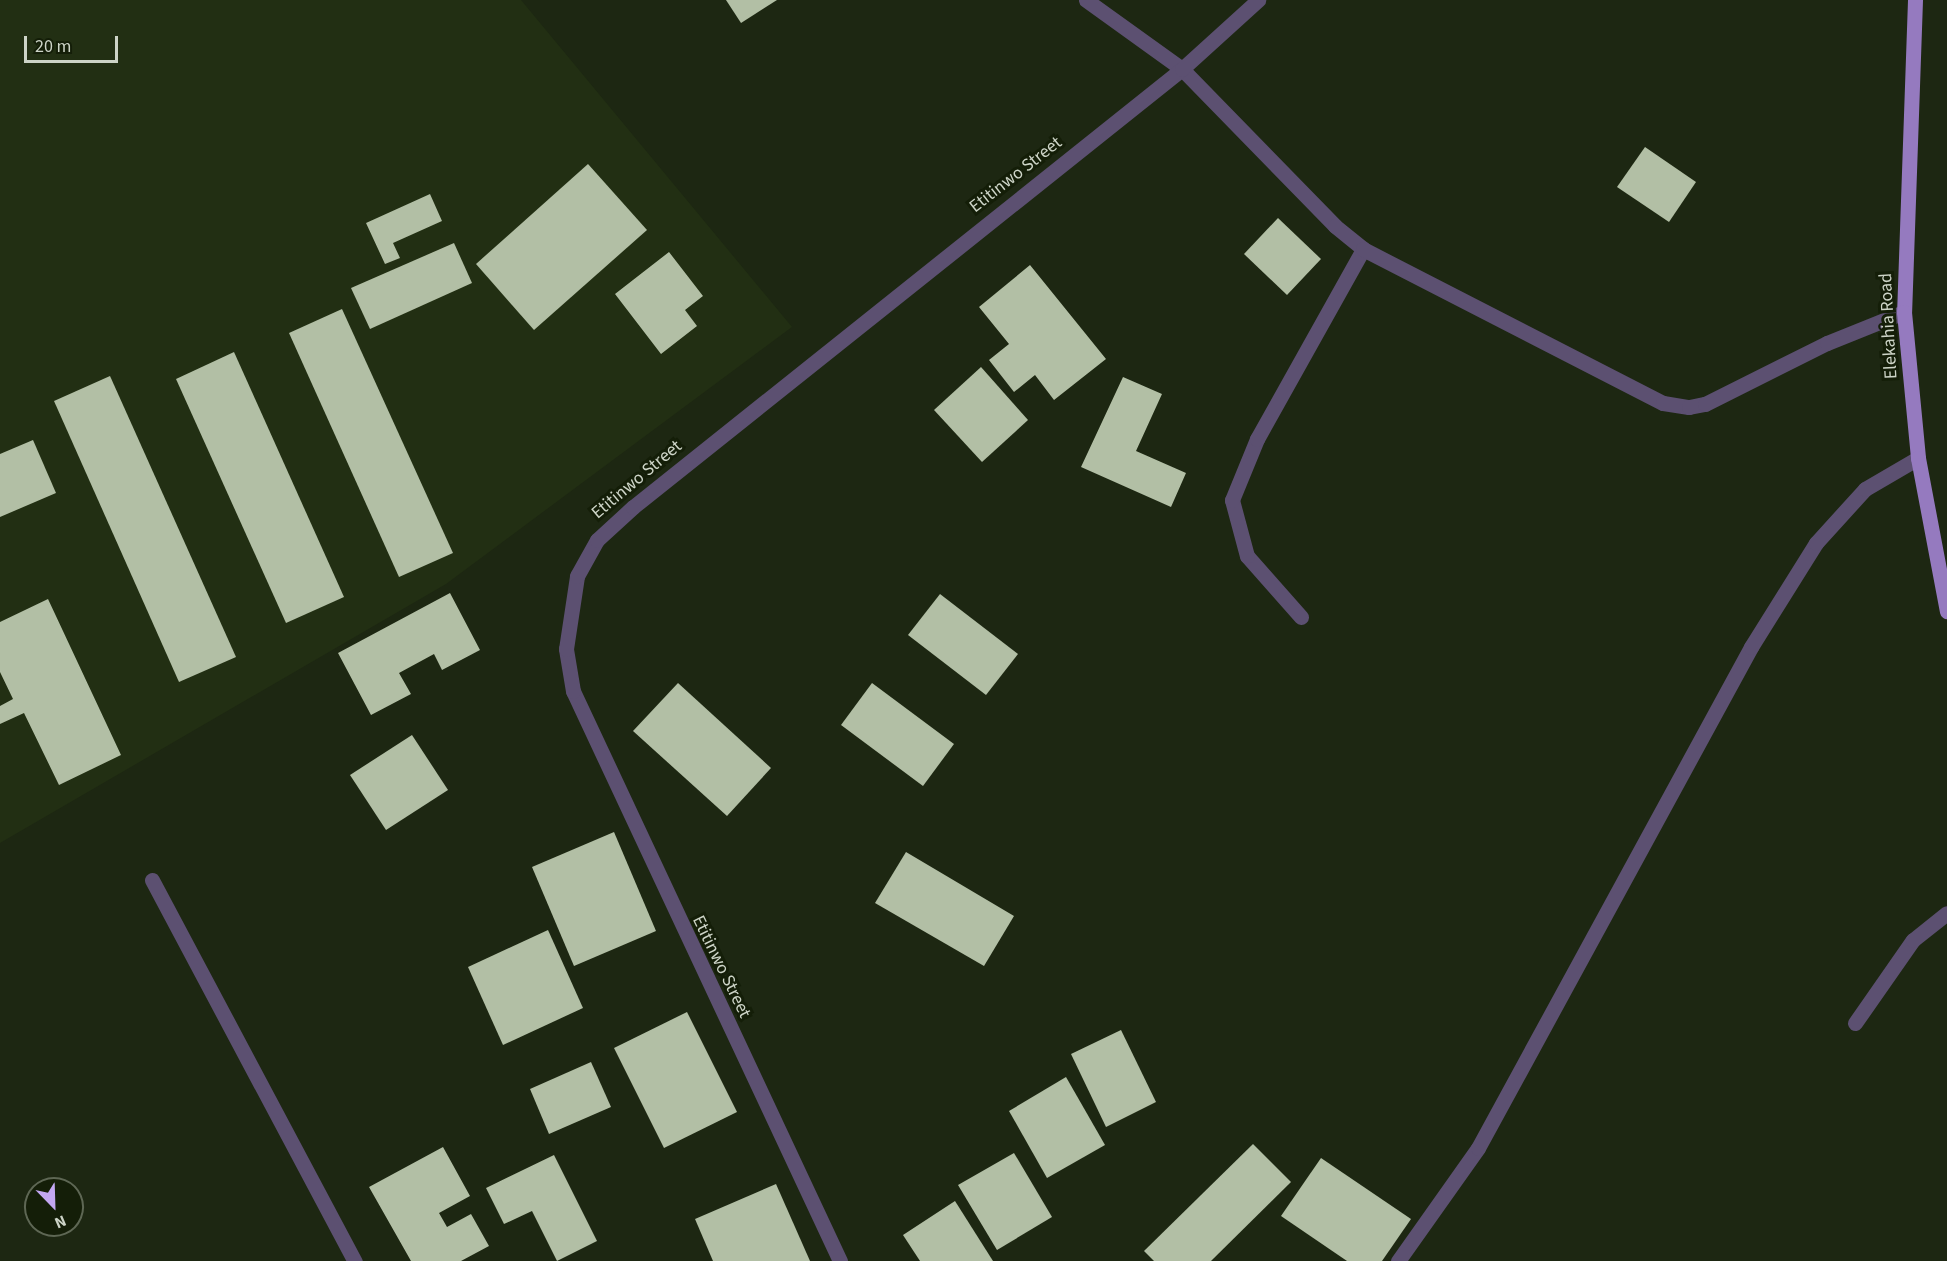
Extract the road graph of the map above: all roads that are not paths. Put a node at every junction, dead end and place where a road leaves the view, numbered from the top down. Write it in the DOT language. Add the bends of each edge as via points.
graph roads {
  1 [pos="1086,0"];
  2 [pos="1258,0"];
  3 [pos="1915,0"];
  4 [pos="1182,69"];
  5 [pos="1363,249"];
  6 [pos="1904,312"];
  7 [pos="1918,458"];
  8 [pos="1947,611"];
  9 [pos="1301,617"];
  10 [pos="152,880"];
  11 [pos="1947,913"];
  12 [pos="1855,1023"];
  13 [pos="355,1261"];
  14 [pos="840,1261"];
  15 [pos="1398,1261"];
  1 -- 4 [label="street"];
  2 -- 4 [label="street, Etitinwo Street"];
  3 -- 6 [label="main road, Elekahia Road"];
  4 -- 5 [label="street" via="1335,226"];
  4 -- 14 [label="street, Etitinwo Street" via="633,507 597,540 577,576 566,649 573,691"];
  5 -- 6 [label="street" via="1663,403 1689,406 1719,398 1827,343"];
  5 -- 9 [label="street" via="1257,439 1232,500 1247,556"];
  6 -- 7 [label="main road, Elekahia Road"];
  7 -- 8 [label="main road, Elekahia Road"];
  7 -- 15 [label="street" via="1864,489 1815,543 1751,647 1478,1148"];
  10 -- 13 [label="street"];
  11 -- 12 [label="street" via="1914,940"];
}
